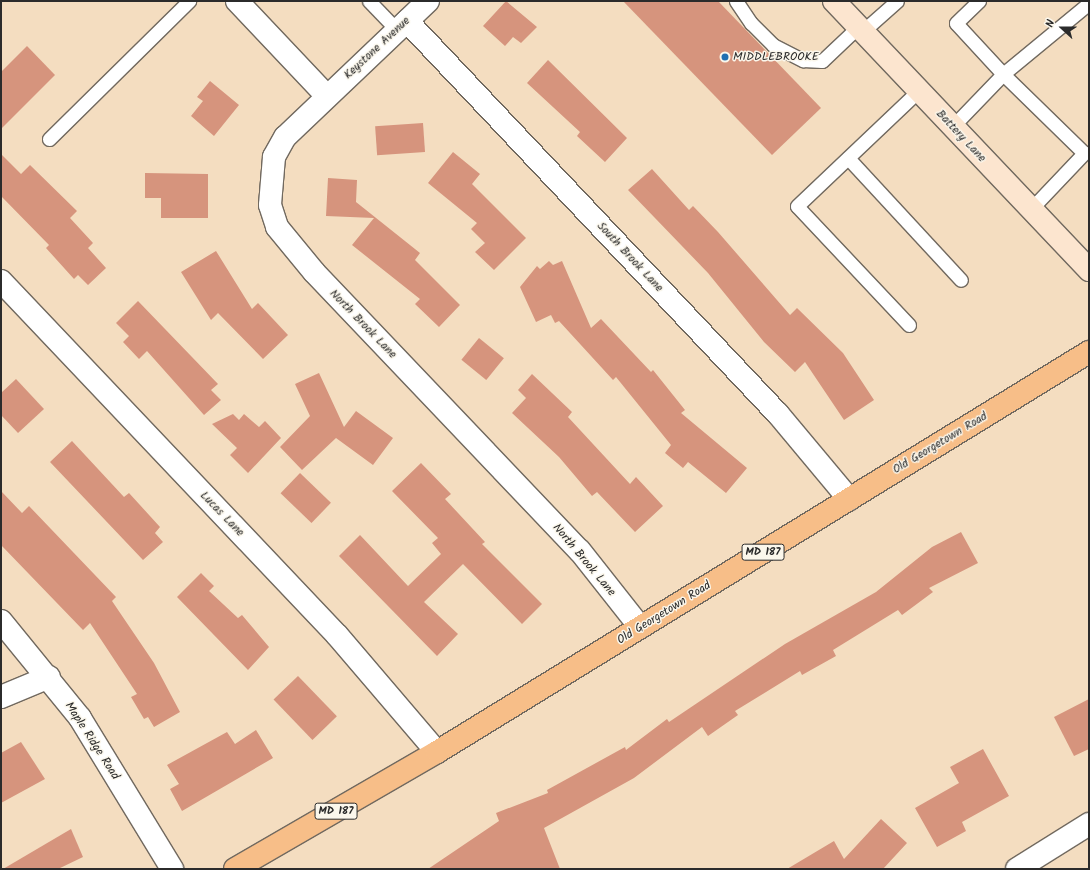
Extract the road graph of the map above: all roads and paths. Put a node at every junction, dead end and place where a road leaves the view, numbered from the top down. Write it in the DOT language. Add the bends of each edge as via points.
graph roads {
  1 [pos="189,1"];
  2 [pos="237,1"];
  3 [pos="369,1"];
  4 [pos="428,1"];
  5 [pos="736,1"];
  6 [pos="834,1"];
  7 [pos="897,1"];
  8 [pos="979,1"];
  9 [pos="1089,3"];
  10 [pos="402,25"];
  11 [pos="860,29"];
  12 [pos="1003,74"];
  13 [pos="918,91"];
  14 [pos="326,95"];
  15 [pos="952,127"];
  16 [pos="49,139"];
  17 [pos="848,158"];
  18 [pos="1030,210"];
  19 [pos="1089,270"];
  20 [pos="961,280"];
  21 [pos="1,281"];
  22 [pos="909,325"];
  23 [pos="1089,352"];
  24 [pos="849,499"];
  25 [pos="1,621"];
  26 [pos="640,627"];
  27 [pos="49,677"];
  28 [pos="1,697"];
  29 [pos="437,752"];
  30 [pos="1089,824"];
  31 [pos="172,869"];
  32 [pos="235,869"];
  33 [pos="1017,869"];
  1 -- 16 [label="lane"];
  2 -- 14 [label="street"];
  3 -- 10 [label="lane"];
  4 -- 10 [label="street, Keystone Avenue"];
  5 -- 11 [label="lane" via="751,23 773,45 803,60 822,61"];
  6 -- 11 [label="street, Battery Lane"];
  7 -- 11 [label="lane"];
  8 -- 12 [label="lane" via="956,23"];
  9 -- 12 [label="lane"];
  10 -- 14 [label="street, Keystone Avenue"];
  10 -- 24 [label="street, South Brook Lane" via="778,414"];
  11 -- 13 [label="street, Battery Lane"];
  12 -- 15 [label="lane"];
  12 -- 18 [label="lane" via="1084,154"];
  13 -- 15 [label="street, Battery Lane"];
  13 -- 17 [label="lane"];
  14 -- 26 [label="street, North Brook Lane" via="284,137 274,157 270,205 277,227 314,272 580,551"];
  15 -- 18 [label="street, Battery Lane"];
  17 -- 20 [label="lane"];
  17 -- 22 [label="lane" via="797,206"];
  18 -- 19 [label="street, Battery Lane"];
  21 -- 29 [label="street, Lucas Lane" via="337,635"];
  23 -- 24 [label="main road, Old Georgetown Road / MD 187"];
  24 -- 26 [label="main road, Old Georgetown Road / MD 187"];
  25 -- 27 [label="street, Maple Ridge Road"];
  26 -- 29 [label="main road, Old Georgetown Road / MD 187"];
  27 -- 28 [label="street"];
  27 -- 31 [label="street, Maple Ridge Road" via="80,718"];
  29 -- 32 [label="main road, Old Georgetown Road / MD 187"];
  30 -- 33 [label="street"];
}
